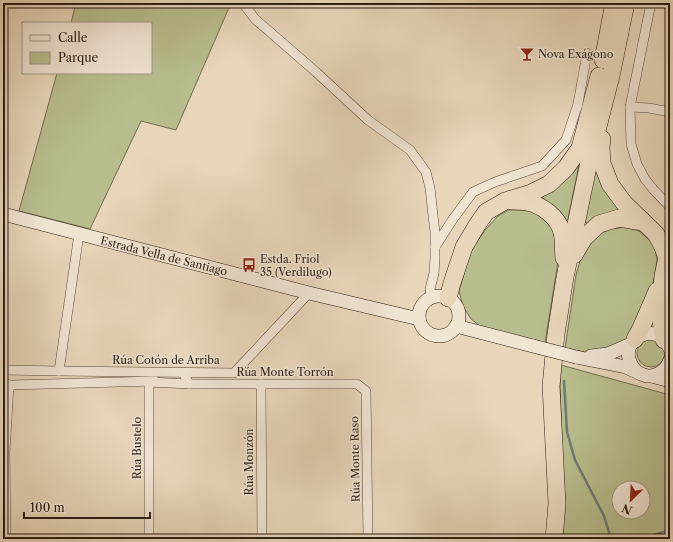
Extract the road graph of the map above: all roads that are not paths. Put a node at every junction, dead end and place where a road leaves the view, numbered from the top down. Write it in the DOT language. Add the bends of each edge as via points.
graph roads {
  1 [pos="243,3"];
  2 [pos="614,3"];
  3 [pos="632,3"];
  4 [pos="651,3"];
  5 [pos="625,10"];
  6 [pos="588,53"];
  7 [pos="606,75"];
  8 [pos="630,107"];
  9 [pos="670,112"];
  10 [pos="505,200"];
  11 [pos="670,207"];
  12 [pos="3,214"];
  13 [pos="644,222"];
  14 [pos="79,234"];
  15 [pos="435,247"];
  16 [pos="567,270"];
  17 [pos="663,276"];
  18 [pos="308,293"];
  19 [pos="431,297"];
  20 [pos="448,298"];
  21 [pos="419,319"];
  22 [pos="456,326"];
  23 [pos="658,338"];
  24 [pos="576,357"];
  25 [pos="670,360"];
  26 [pos="7,370"];
  27 [pos="59,371"];
  28 [pos="636,371"];
  29 [pos="183,372"];
  30 [pos="660,374"];
  31 [pos="670,381"];
  32 [pos="149,382"];
  33 [pos="6,384"];
  34 [pos="189,384"];
  35 [pos="261,384"];
  36 [pos="357,384"];
  37 [pos="4,452"];
  38 [pos="6,539"];
  39 [pos="149,539"];
  40 [pos="262,539"];
  41 [pos="368,539"];
  42 [pos="554,539"];
  1 -- 15 [label="street" via="255,19 368,120 410,150 426,172 430,188"];
  2 -- 7 [label="highway"];
  3 -- 5 [label="street"];
  4 -- 8 [label="street"];
  5 -- 7 [label="highway"];
  6 -- 15 [label="street" via="578,104 566,140 542,166 473,192"];
  7 -- 10 [label="highway" via="580,148 566,168 549,184 531,193"];
  7 -- 13 [label="highway" via="606,116 600,147 602,163 610,184 624,203"];
  7 -- 16 [label="highway"];
  8 -- 9 [label="street"];
  8 -- 11 [label="street" via="631,144 637,164 645,179"];
  10 -- 16 [label="highway" via="528,202 542,208 556,219 561,230"];
  10 -- 20 [label="highway" via="486,212 464,246"];
  12 -- 14 [label="main road, Estrada Vella de Santiago"];
  13 -- 16 [label="highway" via="619,218 599,224 584,238"];
  13 -- 17 [label="highway" via="664,247 667,258"];
  14 -- 18 [label="main road, Estrada Vella de Santiago"];
  14 -- 27 [label="street"];
  15 -- 19 [label="street"];
  16 -- 42 [label="highway" via="556,334 551,386 557,504"];
  17 -- 23 [label="highway"];
  17 -- 23 [label="highway" via="641,328"];
  18 -- 21 [label="main road, Estrada Vella de Santiago"];
  18 -- 29 [label="street, Rúa Cotón de Arriba" via="234,373"];
  19 -- 20 [label="main road"];
  19 -- 21 [label="main road" via="421,306"];
  20 -- 22 [label="main road" via="457,306 459,312"];
  21 -- 22 [label="main road" via="423,328 432,335 444,336"];
  22 -- 24 [label="main road, bridge"];
  23 -- 24 [label="main road" via="608,354"];
  23 -- 28 [label="main road" via="628,351 628,359"];
  24 -- 28 [label="main road"];
  25 -- 30 [label="main road"];
  26 -- 27 [label="street, Rúa Cotón de Arriba"];
  26 -- 33 [label="street" via="17,374 17,379"];
  27 -- 29 [label="street, Rúa Cotón de Arriba"];
  28 -- 30 [label="main road" via="647,376"];
  29 -- 32 [label="street, Rúa Monte Torrón" via="176,380"];
  29 -- 34 [label="street"];
  30 -- 31 [label="main road"];
  32 -- 33 [label="street, Rúa Monte Torrón"];
  32 -- 34 [label="street, Rúa Monte Torrón"];
  32 -- 39 [label="street, Rúa Bustelo"];
  33 -- 37 [label="street"];
  34 -- 35 [label="street, Rúa Monte Torrón"];
  35 -- 36 [label="street, Rúa Monte Torrón"];
  35 -- 40 [label="street, Rúa Monzón"];
  36 -- 41 [label="street, Rúa Monte Raso" via="366,391"];
  37 -- 38 [label="street"];
}
